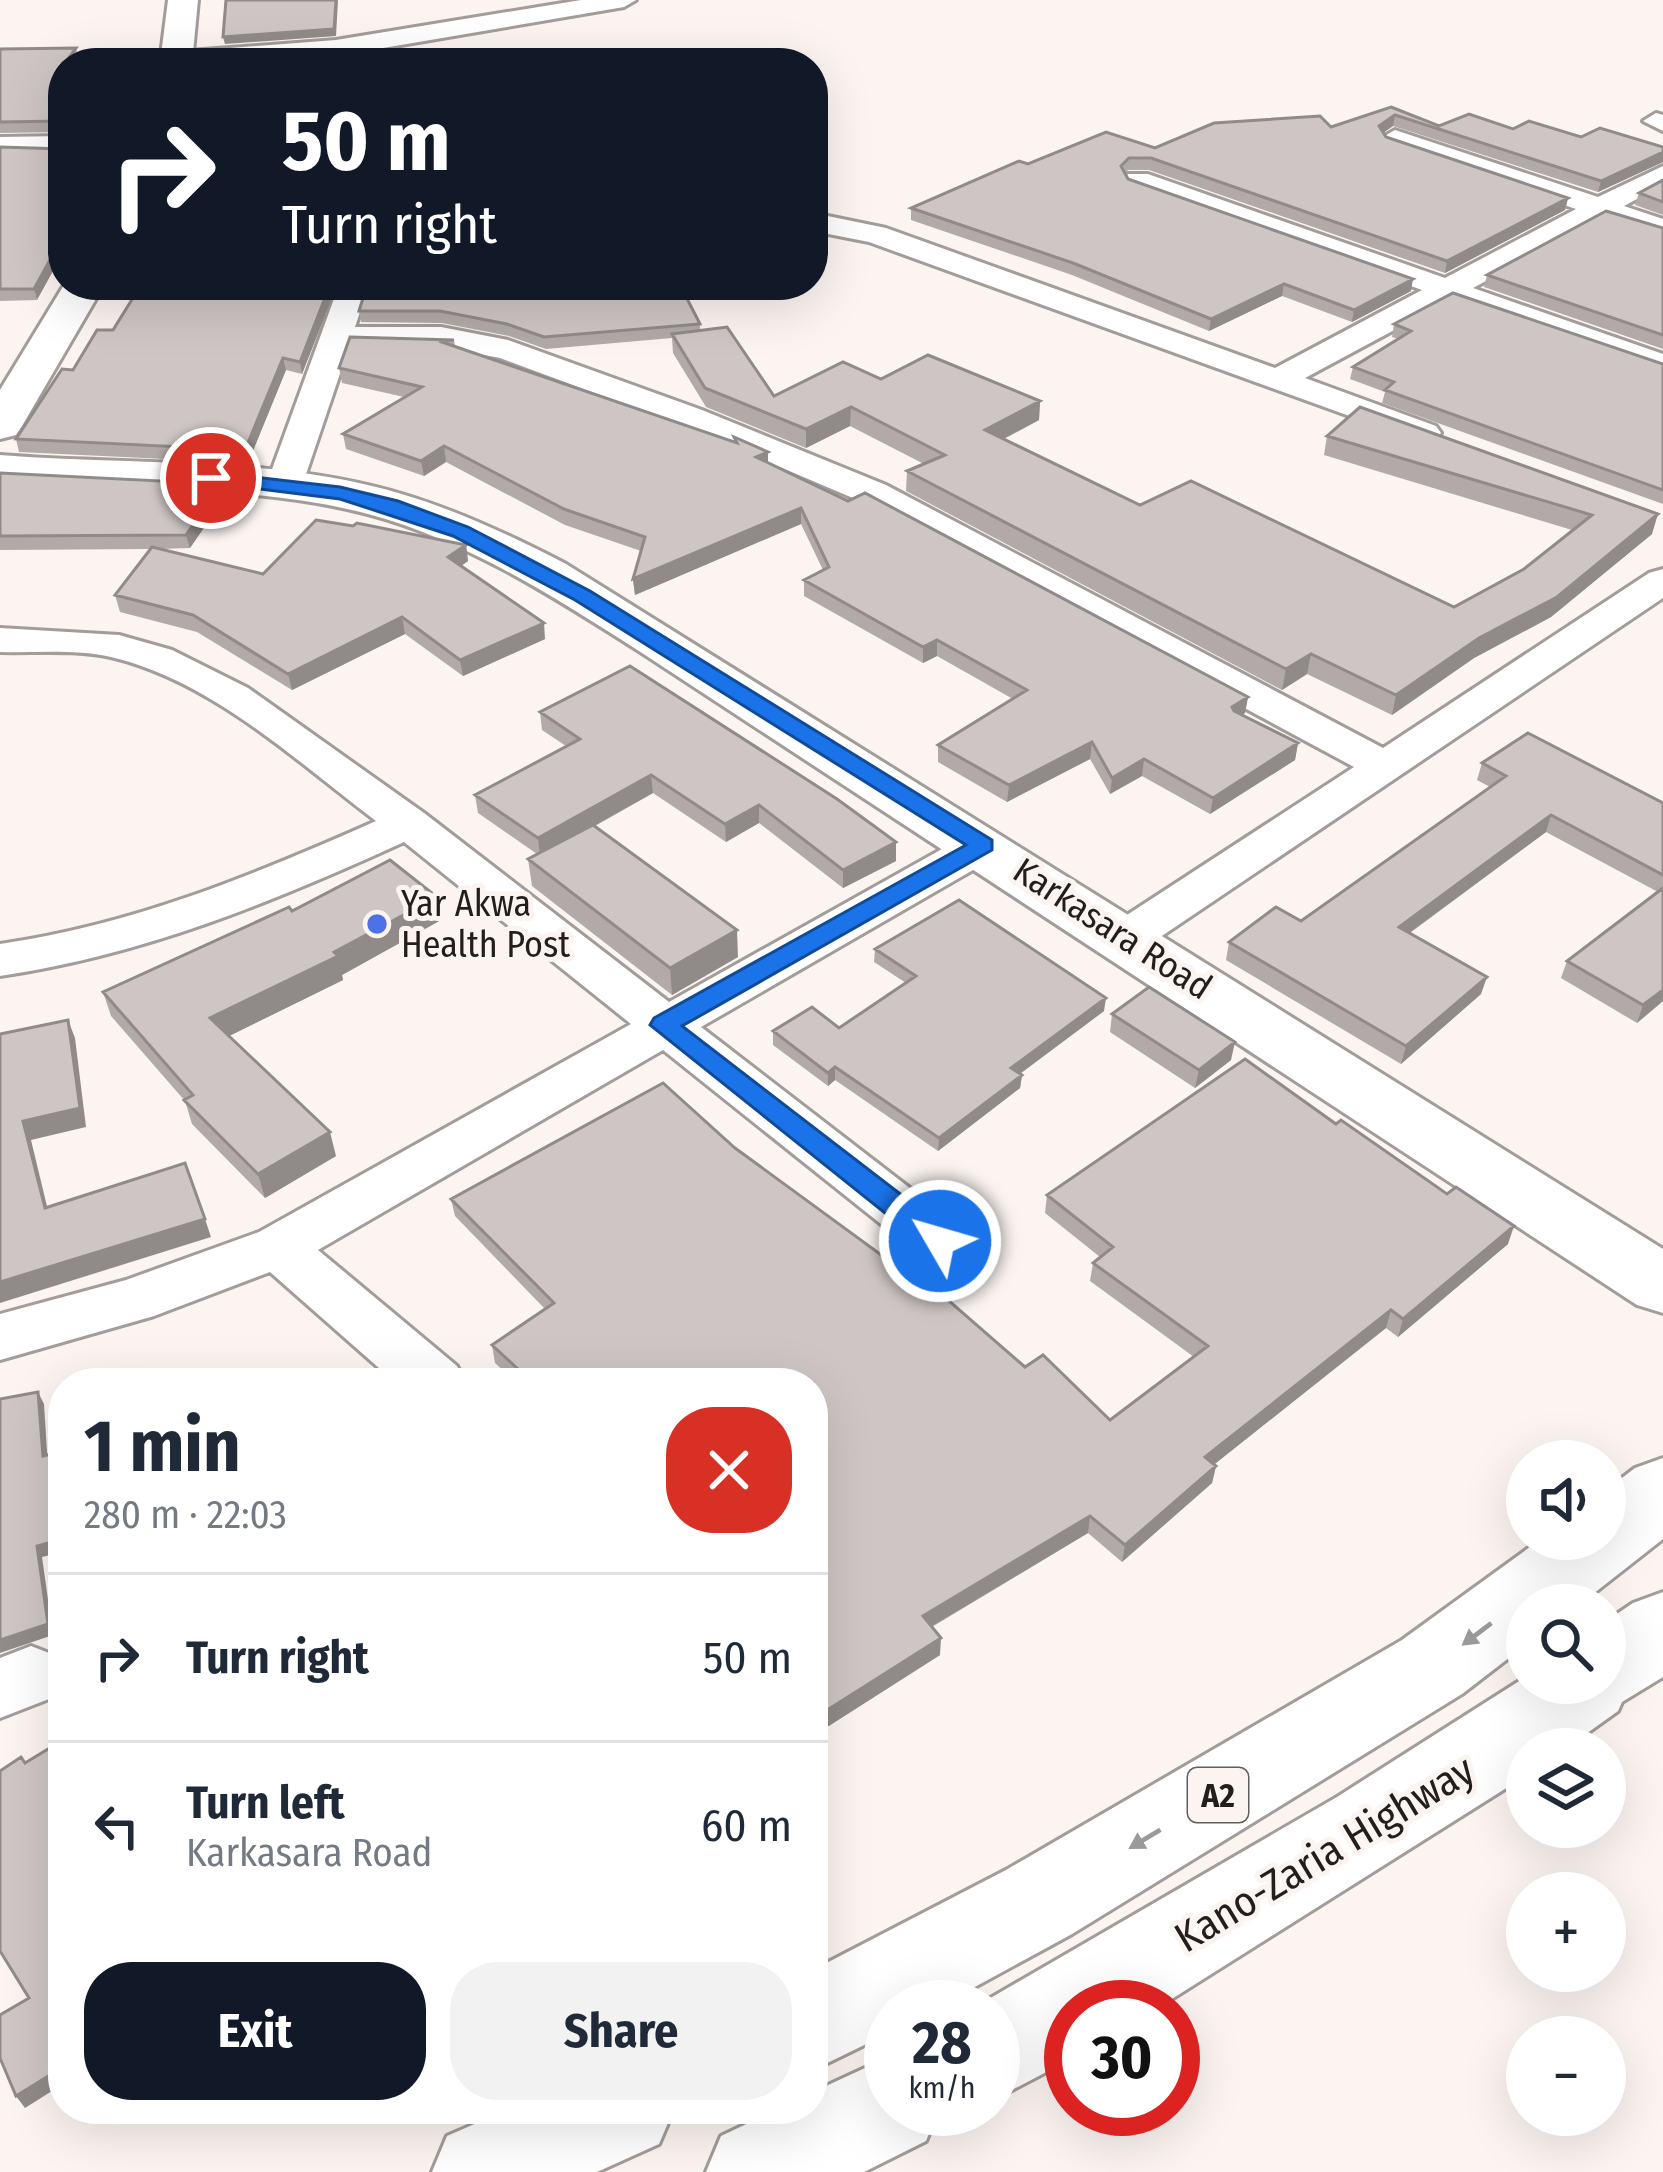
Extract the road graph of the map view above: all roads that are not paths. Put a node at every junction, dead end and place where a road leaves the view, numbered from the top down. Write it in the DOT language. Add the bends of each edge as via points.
graph roads {
  1 [pos="156,0"];
  2 [pos="183,0"];
  3 [pos="624,0"];
  4 [pos="165,48"];
  5 [pos="171,48"];
  6 [pos="336,48"];
  7 [pos="0,132"];
  8 [pos="48,132"];
  9 [pos="1396,138"];
  10 [pos="48,144"];
  11 [pos="0,145"];
  12 [pos="1663,174"];
  13 [pos="1138,179"];
  14 [pos="1598,207"];
  15 [pos="828,225"];
  16 [pos="1663,229"];
  17 [pos="1448,289"];
  18 [pos="77,300"];
  19 [pos="349,300"];
  20 [pos="335,337"];
  21 [pos="1663,365"];
  22 [pos="1279,379"];
  23 [pos="1450,443"];
  24 [pos="3,463"];
  25 [pos="286,483"];
  26 [pos="1663,581"];
  27 [pos="0,640"];
  28 [pos="1381,764"];
  29 [pos="408,823"];
  30 [pos="983,845"];
  31 [pos="1127,938"];
  32 [pos="0,960"];
  33 [pos="663,1025"];
  34 [pos="940,1241"];
  35 [pos="278,1247"];
  36 [pos="1663,1285"];
  37 [pos="0,1337"];
  38 [pos="419,1368"];
  39 [pos="1663,1492"];
  40 [pos="1626,1522"];
  41 [pos="1577,1560"];
  42 [pos="1663,1629"];
  43 [pos="1626,1655"];
  44 [pos="1559,1704"];
  45 [pos="828,2014"];
  46 [pos="1020,2035"];
  47 [pos="864,2119"];
  48 [pos="590,2124"];
  49 [pos="483,2172"];
  50 [pos="757,2172"];
  1 -- 4 [label="main road"];
  2 -- 5 [label="main road"];
  3 -- 6 [label="street"];
  7 -- 8 [label="street"];
  9 -- 14 [label="street"];
  10 -- 11 [label="street"];
  12 -- 14 [label="street"];
  13 -- 17 [label="street"];
  14 -- 16 [label="street"];
  14 -- 17 [label="street"];
  15 -- 22 [label="street" via="876,234"];
  17 -- 21 [label="street"];
  17 -- 22 [label="street"];
  18 -- 24 [label="main road, Karkasara Road"];
  19 -- 20 [label="street"];
  20 -- 25 [label="street"];
  20 -- 28 [label="street" via="441,338 508,350 690,416 873,493"];
  22 -- 23 [label="street"];
  24 -- 25 [label="main road, Karkasara Road"];
  25 -- 30 [label="main road, Karkasara Road" via="391,506 460,532 582,596"];
  26 -- 28 [label="street"];
  27 -- 29 [label="street" via="116,646 155,658 214,685"];
  28 -- 31 [label="street"];
  29 -- 32 [label="street" via="202,911 50,955"];
  29 -- 33 [label="street"];
  30 -- 31 [label="main road, Karkasara Road"];
  30 -- 33 [label="street"];
  31 -- 36 [label="main road, Karkasara Road"];
  33 -- 34 [label="street"];
  33 -- 35 [label="street"];
  35 -- 37 [label="street" via="134,1300"];
  35 -- 38 [label="street"];
  39 -- 40 [label="main road, A2"];
  41 -- 45 [label="main road, A2, one-way" via="1432,1667 1040,1902"];
  42 -- 43 [label="main road"];
  44 -- 46 [label="main road, Kano-Zaria Highway"];
  47 -- 50 [label="main road"];
  48 -- 49 [label="main road"];
}
